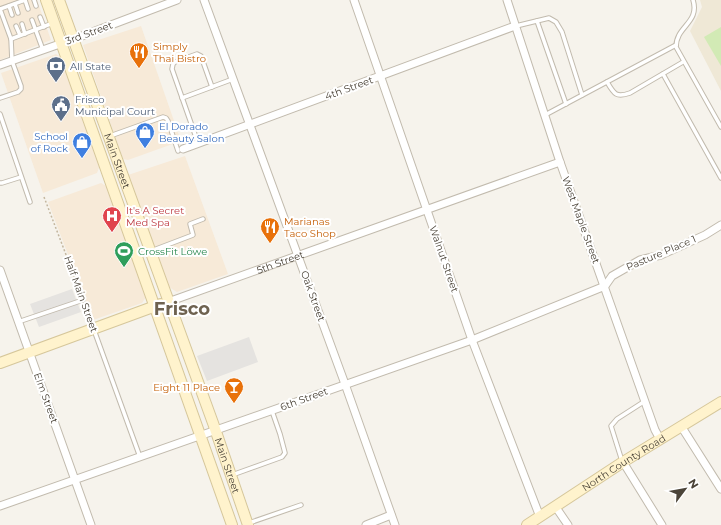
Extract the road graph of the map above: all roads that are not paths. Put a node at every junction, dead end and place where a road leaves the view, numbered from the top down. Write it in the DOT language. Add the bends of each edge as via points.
graph roads {
  1 [pos="25,0"];
  2 [pos="34,0"];
  3 [pos="46,0"];
  4 [pos="59,0"];
  5 [pos="177,0"];
  6 [pos="204,0"];
  7 [pos="354,0"];
  8 [pos="506,0"];
  9 [pos="693,0"];
  10 [pos="15,4"];
  11 [pos="9,6"];
  12 [pos="36,6"];
  13 [pos="0,9"];
  14 [pos="28,9"];
  15 [pos="18,13"];
  16 [pos="12,15"];
  17 [pos="40,17"];
  18 [pos="32,20"];
  19 [pos="537,21"];
  20 [pos="54,23"];
  21 [pos="22,24"];
  22 [pos="16,26"];
  23 [pos="515,26"];
  24 [pos="44,27"];
  25 [pos="36,30"];
  26 [pos="25,34"];
  27 [pos="20,35"];
  28 [pos="11,39"];
  29 [pos="74,39"];
  30 [pos="62,43"];
  31 [pos="676,45"];
  32 [pos="43,50"];
  33 [pos="12,61"];
  34 [pos="683,62"];
  35 [pos="0,65"];
  36 [pos="663,74"];
  37 [pos="380,76"];
  38 [pos="233,79"];
  39 [pos="607,82"];
  40 [pos="212,87"];
  41 [pos="582,95"];
  42 [pos="0,98"];
  43 [pos="182,98"];
  44 [pos="566,104"];
  45 [pos="0,114"];
  46 [pos="545,115"];
  47 [pos="250,124"];
  48 [pos="721,127"];
  49 [pos="109,136"];
  50 [pos="198,144"];
  51 [pos="181,150"];
  52 [pos="560,162"];
  53 [pos="21,177"];
  54 [pos="721,178"];
  55 [pos="0,183"];
  56 [pos="30,202"];
  57 [pos="427,209"];
  58 [pos="203,220"];
  59 [pos="721,225"];
  60 [pos="150,251"];
  61 [pos="298,255"];
  62 [pos="0,270"];
  63 [pos="605,286"];
  64 [pos="83,300"];
  65 [pos="168,302"];
  66 [pos="154,306"];
  67 [pos="18,322"];
  68 [pos="94,328"];
  69 [pos="472,340"];
  70 [pos="29,352"];
  71 [pos="0,362"];
  72 [pos="345,384"];
  73 [pos="644,401"];
  74 [pos="721,402"];
  75 [pos="272,410"];
  76 [pos="681,426"];
  77 [pos="216,430"];
  78 [pos="201,436"];
  79 [pos="660,439"];
  80 [pos="140,457"];
  81 [pos="622,462"];
  82 [pos="231,475"];
  83 [pos="75,480"];
  84 [pos="721,489"];
  85 [pos="301,505"];
  86 [pos="0,506"];
  87 [pos="555,506"];
  88 [pos="391,516"];
  89 [pos="540,517"];
  90 [pos="248,524"];
  91 [pos="91,525"];
  92 [pos="232,525"];
  93 [pos="366,525"];
  94 [pos="395,525"];
  95 [pos="527,525"];
  96 [pos="568,525"];
  97 [pos="662,525"];
  1 -- 10 [label="lane"];
  1 -- 14 [label="lane"];
  2 -- 12 [label="lane"];
  3 -- 20 [label="main road, Main Street"];
  4 -- 29 [label="main road, Main Street"];
  5 -- 29 [label="street, 3rd Street"];
  6 -- 38 [label="street, Oak Street"];
  7 -- 37 [label="street, Walnut Street"];
  8 -- 23 [label="street, West Maple Street"];
  9 -- 31 [label="lane" via="694,16 679,36"];
  10 -- 11 [label="lane"];
  10 -- 15 [label="lane"];
  11 -- 13 [label="lane"];
  11 -- 16 [label="lane"];
  13 -- 28 [label="lane"];
  17 -- 24 [label="lane"];
  18 -- 25 [label="lane"];
  19 -- 23 [label="lane"];
  19 -- 41 [label="lane" via="549,18 559,25"];
  19 -- 44 [label="lane"];
  20 -- 24 [label="lane"];
  20 -- 30 [label="main road, Main Street"];
  21 -- 26 [label="lane"];
  22 -- 27 [label="lane"];
  23 -- 37 [label="street, 4th Street"];
  23 -- 46 [label="street, West Maple Street"];
  24 -- 25 [label="lane"];
  25 -- 26 [label="lane"];
  25 -- 32 [label="lane"];
  26 -- 27 [label="lane"];
  27 -- 28 [label="lane"];
  28 -- 33 [label="lane"];
  29 -- 30 [label="street, 3rd Street"];
  29 -- 49 [label="main road, Main Street"];
  30 -- 32 [label="street, 3rd Street"];
  30 -- 66 [label="main road, Main Street"];
  31 -- 34 [label="lane"];
  31 -- 39 [label="lane"];
  32 -- 33 [label="street, 3rd Street"];
  33 -- 35 [label="street, 3rd Street"];
  33 -- 42 [label="lane" via="20,89"];
  34 -- 36 [label="lane"];
  34 -- 48 [label="lane"];
  36 -- 39 [label="lane" via="624,95 614,93"];
  36 -- 54 [label="lane"];
  37 -- 47 [label="street, 4th Street"];
  37 -- 57 [label="street, Walnut Street"];
  38 -- 40 [label="lane"];
  38 -- 47 [label="street, Oak Street"];
  39 -- 41 [label="lane"];
  40 -- 43 [label="lane"];
  40 -- 43 [label="lane" via="201,56 197,54 175,62 172,69"];
  41 -- 44 [label="lane"];
  43 -- 50 [label="lane"];
  44 -- 46 [label="lane"];
  45 -- 53 [label="lane"];
  46 -- 52 [label="street, West Maple Street"];
  47 -- 50 [label="street, 4th Street"];
  47 -- 61 [label="street, Oak Street"];
  49 -- 51 [label="lane" via="163,117 166,118"];
  49 -- 60 [label="main road, Main Street"];
  50 -- 51 [label="street, 4th Street"];
  52 -- 57 [label="street, 5th Street"];
  52 -- 63 [label="street, West Maple Street"];
  53 -- 55 [label="lane"];
  53 -- 56 [label="lane"];
  57 -- 61 [label="street, 5th Street"];
  57 -- 69 [label="street, Walnut Street"];
  58 -- 60 [label="lane" via="190,224 193,235"];
  59 -- 63 [label="street, Pasture Place 1" via="666,253 640,260 612,276"];
  60 -- 65 [label="main road, Main Street"];
  61 -- 65 [label="street, 5th Street"];
  61 -- 72 [label="street, Oak Street"];
  62 -- 67 [label="street, Elm Street"];
  63 -- 69 [label="street, 6th Street"];
  63 -- 73 [label="street, West Maple Street"];
  64 -- 67 [label="lane"];
  65 -- 66 [label="main road, 5th Street"];
  65 -- 77 [label="main road, Main Street"];
  66 -- 68 [label="main road, 5th Street"];
  66 -- 78 [label="main road, Main Street"];
  67 -- 70 [label="street, Elm Street"];
  68 -- 70 [label="main road, 5th Street"];
  68 -- 80 [label="lane, Half Main Street"];
  69 -- 72 [label="street, 6th Street"];
  69 -- 89 [label="street, Walnut Street"];
  70 -- 71 [label="main road, 5th Street"];
  70 -- 83 [label="street, Elm Street"];
  72 -- 75 [label="street, 6th Street"];
  72 -- 88 [label="street, Oak Street"];
  73 -- 79 [label="street, West Maple Street"];
  73 -- 81 [label="lane" via="616,419 611,426"];
  74 -- 76 [label="main road, North County Road"];
  75 -- 77 [label="street, 6th Street"];
  75 -- 82 [label="lane" via="285,453 282,457"];
  76 -- 79 [label="main road, North County Road"];
  76 -- 84 [label="street"];
  77 -- 78 [label="street, 6th Street"];
  77 -- 82 [label="main road, Main Street"];
  78 -- 80 [label="street, 6th Street"];
  78 -- 92 [label="main road, Main Street"];
  79 -- 81 [label="main road, North County Road"];
  80 -- 83 [label="street, 6th Street"];
  81 -- 87 [label="main road, North County Road"];
  81 -- 97 [label="street"];
  82 -- 90 [label="main road, Main Street"];
  83 -- 86 [label="street, 6th Street"];
  83 -- 91 [label="street, Elm Street"];
  85 -- 90 [label="lane"];
  87 -- 89 [label="main road, North County Road"];
  87 -- 96 [label="street"];
  88 -- 93 [label="street"];
  88 -- 94 [label="street, Oak Street"];
  89 -- 95 [label="main road, North County Road"];
}
